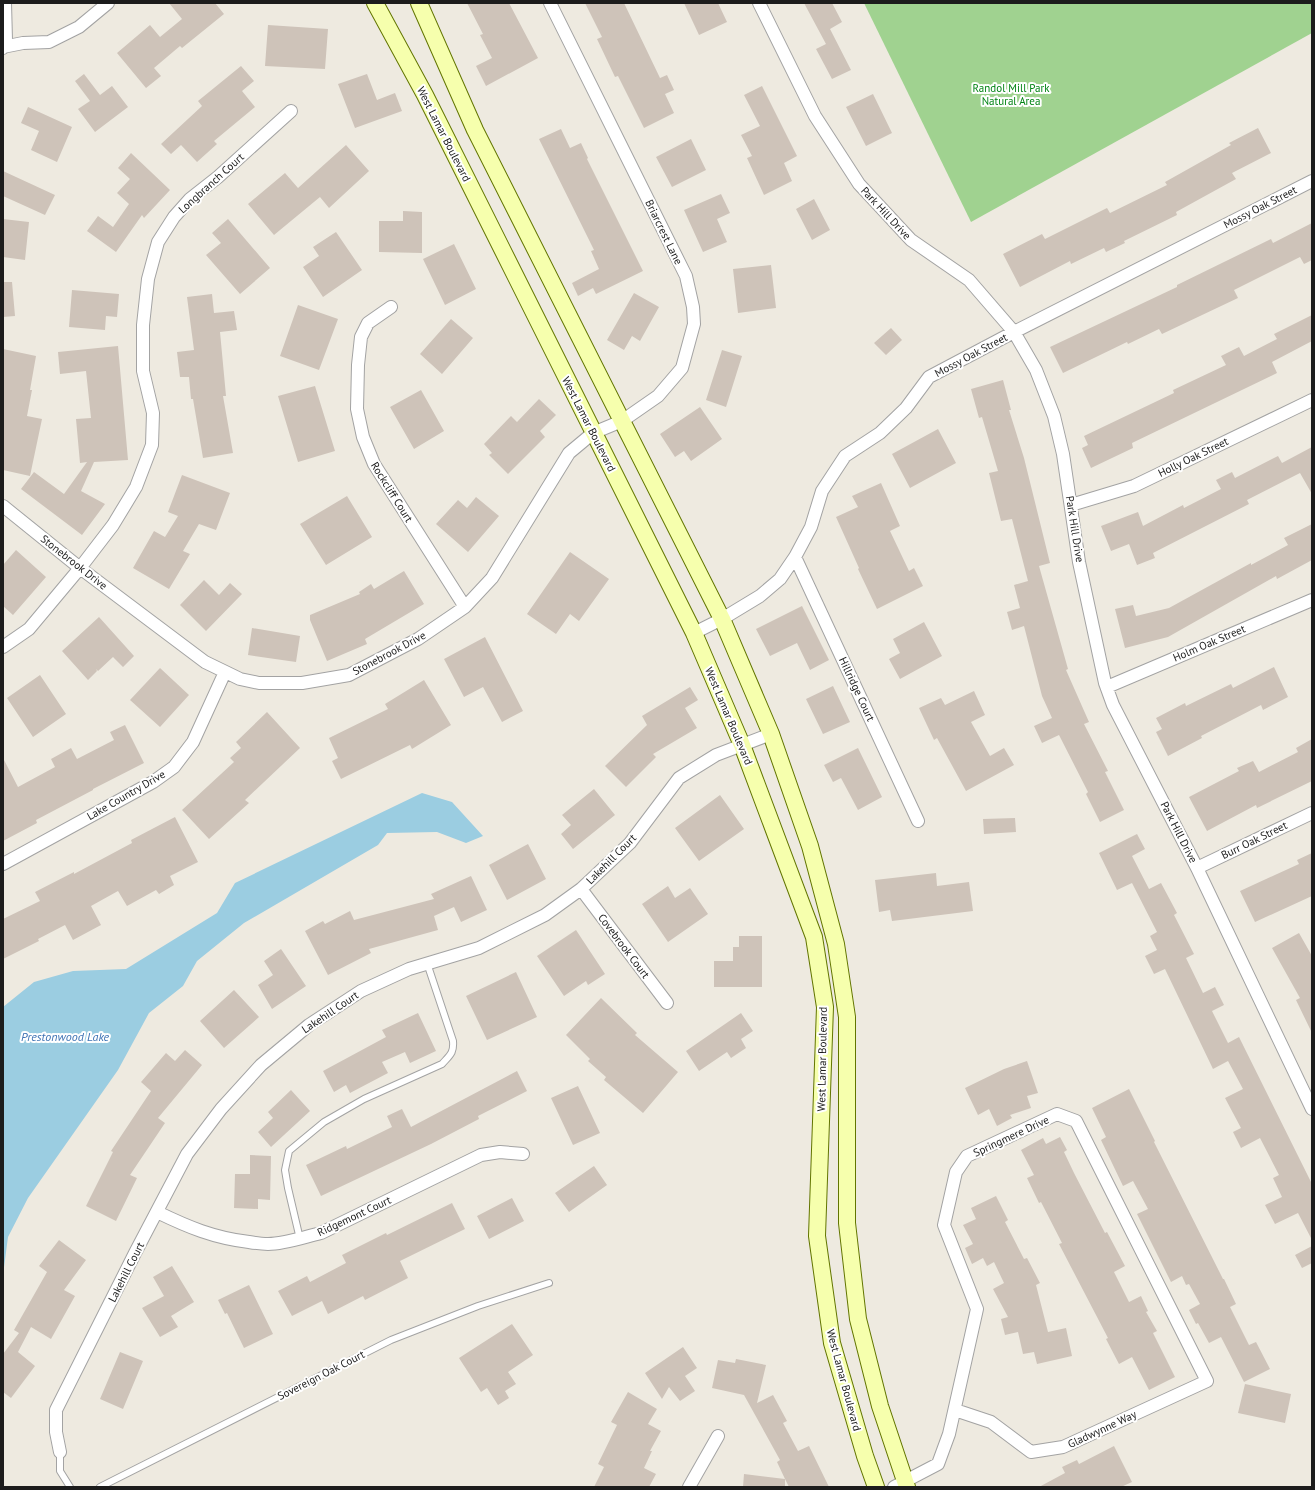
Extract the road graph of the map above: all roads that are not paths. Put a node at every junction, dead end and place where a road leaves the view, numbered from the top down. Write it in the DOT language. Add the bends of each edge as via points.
graph roads {
  1 [pos="5,3"];
  2 [pos="108,3"];
  3 [pos="375,3"];
  4 [pos="419,3"];
  5 [pos="550,3"];
  6 [pos="759,3"];
  7 [pos="3,48"];
  8 [pos="291,111"];
  9 [pos="1312,181"];
  10 [pos="391,306"];
  11 [pos="1014,332"];
  12 [pos="1312,400"];
  13 [pos="622,421"];
  14 [pos="594,433"];
  15 [pos="1071,505"];
  16 [pos="3,506"];
  17 [pos="795,557"];
  18 [pos="80,568"];
  19 [pos="1312,600"];
  20 [pos="465,607"];
  21 [pos="722,619"];
  22 [pos="694,633"];
  23 [pos="3,647"];
  24 [pos="225,672"];
  25 [pos="1106,687"];
  26 [pos="771,734"];
  27 [pos="742,745"];
  28 [pos="1312,813"];
  29 [pos="918,821"];
  30 [pos="3,864"];
  31 [pos="1197,868"];
  32 [pos="581,889"];
  33 [pos="427,964"];
  34 [pos="667,1003"];
  35 [pos="1312,1109"];
  36 [pos="523,1154"];
  37 [pos="157,1212"];
  38 [pos="300,1239"];
  39 [pos="549,1283"];
  40 [pos="1207,1381"];
  41 [pos="955,1410"];
  42 [pos="718,1436"];
  43 [pos="60,1452"];
  44 [pos="902,1485"];
  45 [pos="70,1487"];
  46 [pos="100,1487"];
  47 [pos="688,1487"];
  48 [pos="876,1487"];
  1 -- 7 [label="street" via="6,40"];
  2 -- 7 [label="street" via="79,27 49,42 23,43"];
  3 -- 14 [label="main road, West Lamar Boulevard" via="425,95"];
  4 -- 13 [label="main road, West Lamar Boulevard" via="475,130"];
  5 -- 13 [label="street, Briarcrest Lane" via="686,276 693,307 694,324 682,368 658,396"];
  6 -- 11 [label="street, Park Hill Drive" via="815,116 859,184 911,240 970,280"];
  8 -- 18 [label="street, Longbranch Court" via="190,199 174,217 158,242 148,279 143,325 143,371 153,413 152,445 136,487"];
  9 -- 11 [label="street, Mossy Oak Street"];
  10 -- 20 [label="street, Rockcliff Court" via="368,323 360,337 357,409 363,437 374,464"];
  11 -- 15 [label="street, Park Hill Drive" via="1036,370 1054,416"];
  11 -- 17 [label="street, Mossy Oak Street" via="929,377 906,408 880,433 845,456 822,491 811,527"];
  12 -- 15 [label="street, Holly Oak Street" via="1134,486"];
  13 -- 14 [label="street, Briarcrest Lane"];
  13 -- 21 [label="main road, West Lamar Boulevard"];
  14 -- 20 [label="street, Stonebrook Drive" via="569,453 492,578"];
  14 -- 22 [label="main road, West Lamar Boulevard"];
  15 -- 25 [label="street, Park Hill Drive" via="1079,562"];
  16 -- 18 [label="street, Stonebrook Drive"];
  17 -- 21 [label="street, Mossy Oak Street" via="780,579 760,596"];
  17 -- 29 [label="street, Hillridge Court"];
  18 -- 23 [label="street, Longbranch Court" via="29,629"];
  18 -- 24 [label="street, Stonebrook Drive" via="205,662"];
  19 -- 25 [label="street, Holm Oak Street"];
  20 -- 24 [label="street, Stonebrook Drive" via="418,639 349,675 302,683 259,684"];
  21 -- 22 [label="street, Mossy Oak Street"];
  21 -- 26 [label="main road, West Lamar Boulevard"];
  22 -- 27 [label="main road, West Lamar Boulevard"];
  24 -- 30 [label="street, Lake Country Drive" via="193,742 174,767 153,782"];
  25 -- 31 [label="street, Park Hill Drive"];
  26 -- 27 [label="street, Lakehill Court"];
  26 -- 44 [label="main road, West Lamar Boulevard" via="810,846 836,944 847,1017 848,1224 858,1319"];
  27 -- 32 [label="street, Lakehill Court" via="716,755 679,778 630,843"];
  27 -- 48 [label="main road, West Lamar Boulevard" via="814,937 825,1007 816,1236 832,1343"];
  28 -- 31 [label="street, Burr Oak Street"];
  31 -- 35 [label="street, Park Hill Drive"];
  32 -- 33 [label="street, Lakehill Court" via="545,916 479,948"];
  32 -- 34 [label="street, Covebrook Court"];
  33 -- 37 [label="street, Lakehill Court" via="361,991 309,1025 261,1065 221,1109 187,1154"];
  33 -- 38 [label="lane" via="450,1029 453,1041 451,1054 442,1064 364,1099 324,1122 289,1151 285,1170"];
  36 -- 38 [label="street, Ridgemont Court" via="500,1152 481,1155 321,1232"];
  37 -- 38 [label="street, Ridgemont Court" via="190,1228 237,1241 268,1244"];
  37 -- 43 [label="street, Lakehill Court" via="56,1410 56,1432"];
  39 -- 46 [label="lane, Sovereign Oak Court" via="478,1306 391,1340"];
  40 -- 41 [label="street, Gladwynne Way" via="1064,1447 1031,1452 991,1422"];
  40 -- 41 [label="street, Springmere Drive" via="1076,1121 1057,1114 967,1156 956,1172 944,1225 978,1309"];
  41 -- 44 [label="street, Springmere Drive" via="938,1464"];
  42 -- 47 [label="street"];
  43 -- 45 [label="lane" via="60,1471"];
}
